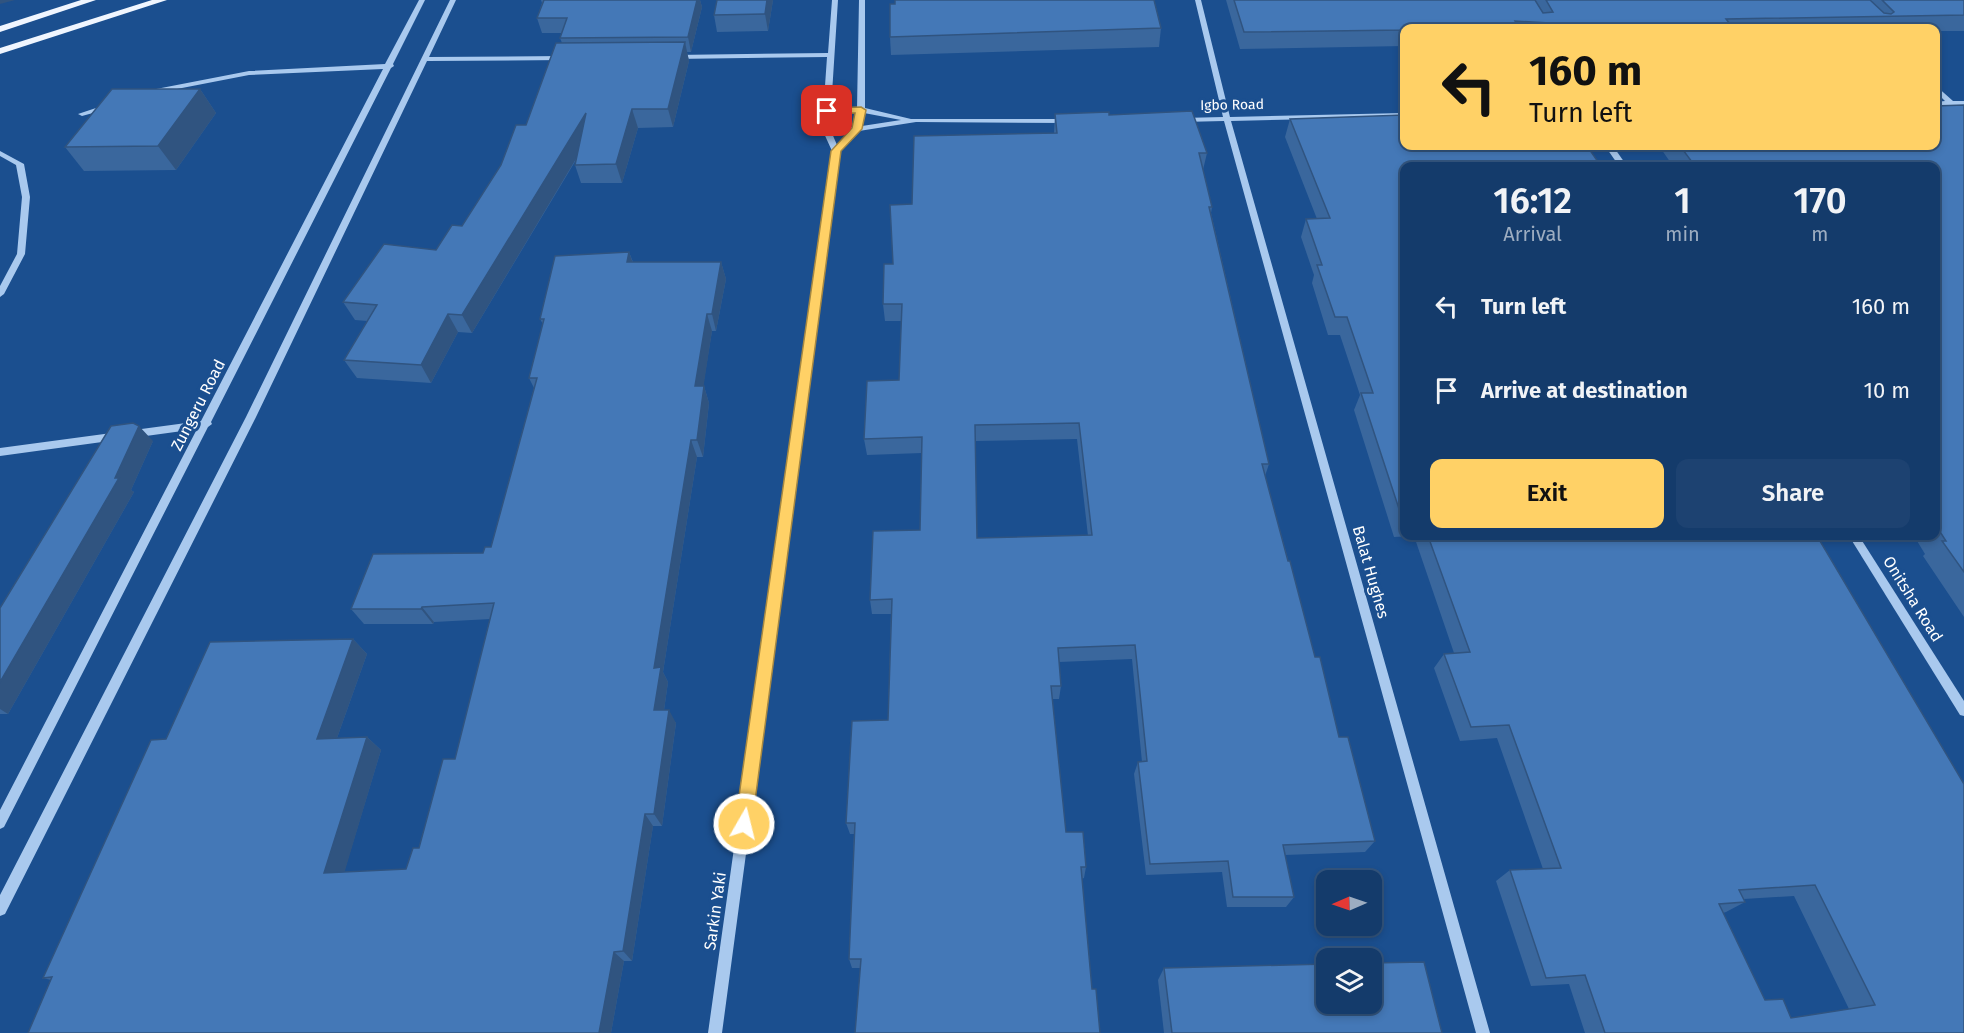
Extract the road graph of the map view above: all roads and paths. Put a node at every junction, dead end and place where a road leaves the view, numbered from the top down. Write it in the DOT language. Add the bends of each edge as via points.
graph roads {
  1 [pos="91,0"];
  2 [pos="162,0"];
  3 [pos="422,0"];
  4 [pos="453,0"];
  5 [pos="835,0"];
  6 [pos="862,0"];
  7 [pos="1198,0"];
  8 [pos="0,29"];
  9 [pos="0,51"];
  10 [pos="832,55"];
  11 [pos="664,57"];
  12 [pos="568,58"];
  13 [pos="424,59"];
  14 [pos="390,66"];
  15 [pos="1940,92"];
  16 [pos="147,93"];
  17 [pos="1951,103"];
  18 [pos="1964,103"];
  19 [pos="115,104"];
  20 [pos="1940,104"];
  21 [pos="861,110"];
  22 [pos="827,111"];
  23 [pos="82,114"];
  24 [pos="1400,115"];
  25 [pos="1964,116"];
  26 [pos="1227,119"];
  27 [pos="916,120"];
  28 [pos="1172,120"];
  29 [pos="1072,122"];
  30 [pos="826,129"];
  31 [pos="857,129"];
  32 [pos="836,151"];
  33 [pos="0,153"];
  34 [pos="0,294"];
  35 [pos="207,424"];
  36 [pos="0,452"];
  37 [pos="1857,540"];
  38 [pos="1964,711"];
  39 [pos="0,823"];
  40 [pos="0,909"];
  41 [pos="715,1033"];
  42 [pos="1483,1033"];
  1 -- 8 [label="main road"];
  2 -- 9 [label="main road"];
  3 -- 14 [label="street, Zungeru Road"];
  4 -- 13 [label="street"];
  5 -- 10 [label="street"];
  6 -- 21 [label="street"];
  7 -- 26 [label="street, Balat Hughes"];
  10 -- 11 [label="street"];
  10 -- 22 [label="street"];
  12 -- 13 [label="street"];
  13 -- 40 [label="street" via="251,417"];
  14 -- 16 [label="street" via="249,72"];
  14 -- 35 [label="street, Zungeru Road"];
  15 -- 17 [label="street"];
  17 -- 18 [label="street"];
  17 -- 20 [label="street"];
  17 -- 25 [label="street"];
  19 -- 23 [label="street"];
  21 -- 22 [label="street"];
  21 -- 27 [label="street"];
  21 -- 31 [label="street"];
  22 -- 30 [label="street"];
  24 -- 26 [label="street, Igbo Road"];
  26 -- 28 [label="street, Igbo Road"];
  26 -- 42 [label="street, Balat Hughes"];
  27 -- 29 [label="street"];
  27 -- 31 [label="street"];
  30 -- 31 [label="street"];
  30 -- 32 [label="street"];
  31 -- 32 [label="street"];
  32 -- 41 [label="street, Sarkin Yaki"];
  33 -- 34 [label="street" via="20,164 26,197 21,254"];
  35 -- 36 [label="street"];
  35 -- 39 [label="street, Zungeru Road"];
  37 -- 38 [label="street, Onitsha Road"];
}
